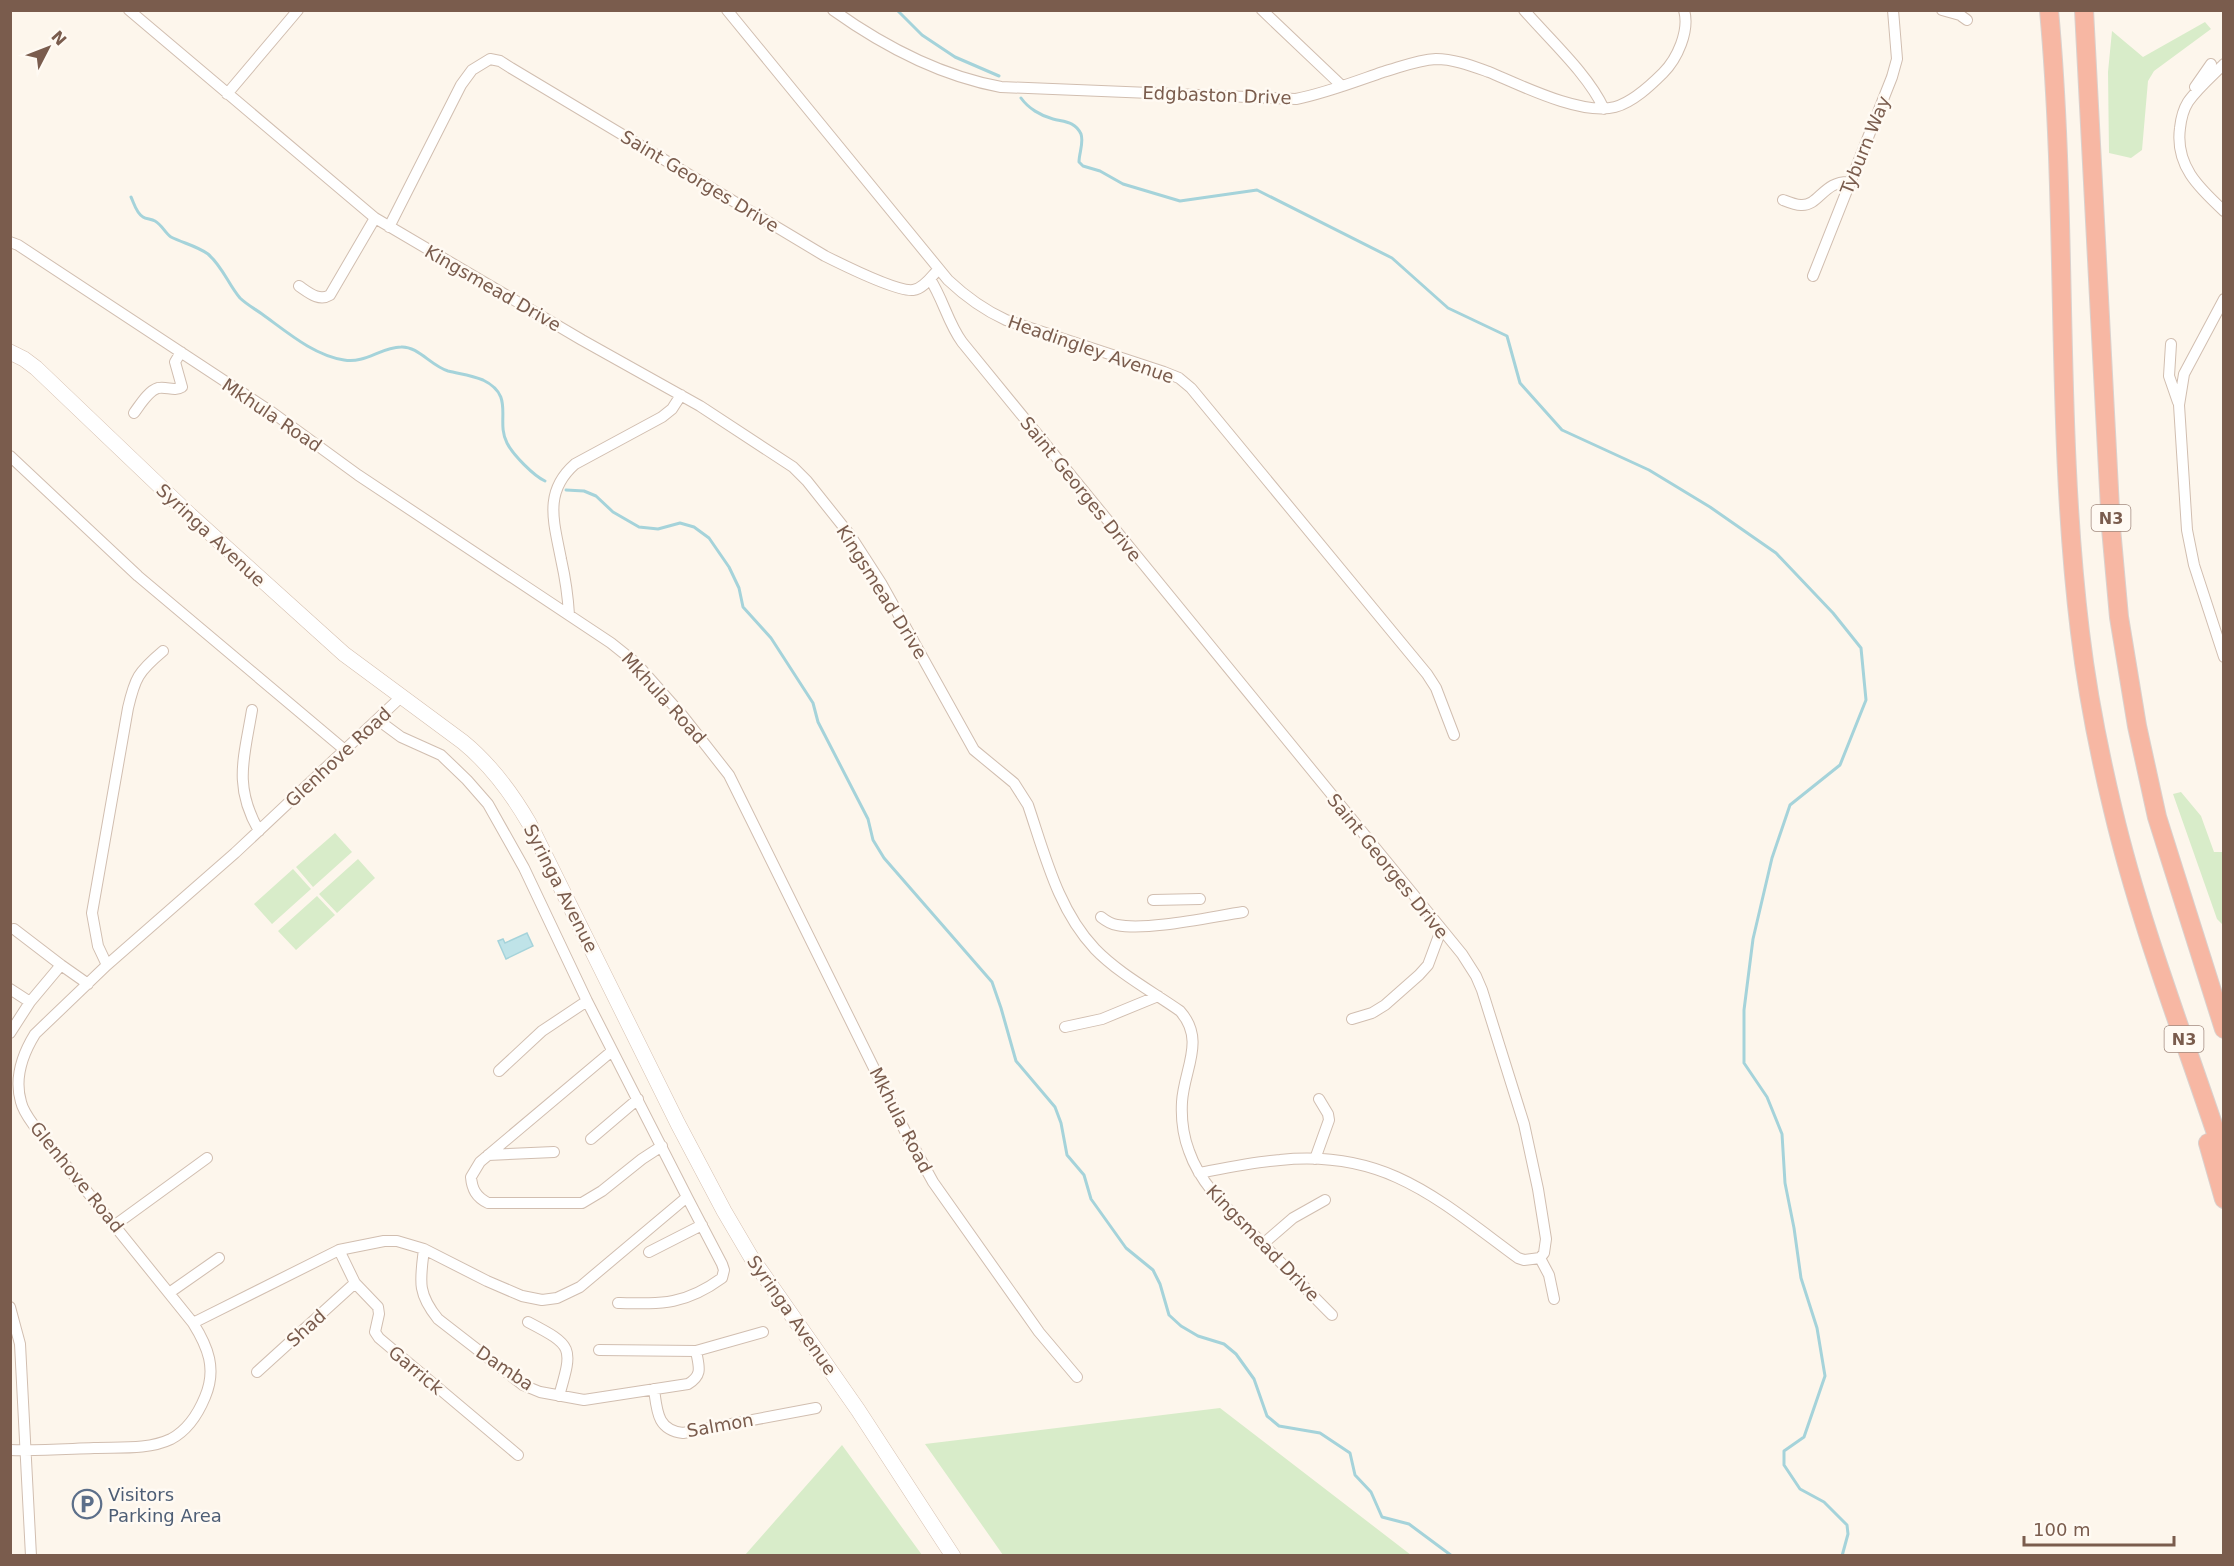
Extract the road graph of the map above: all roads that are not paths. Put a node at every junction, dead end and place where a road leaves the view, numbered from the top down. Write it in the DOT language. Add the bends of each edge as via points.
graph roads {
  1 [pos="129,10"];
  2 [pos="298,10"];
  3 [pos="727,10"];
  4 [pos="833,10"];
  5 [pos="1262,10"];
  6 [pos="1524,10"];
  7 [pos="1684,10"];
  8 [pos="1893,10"];
  9 [pos="1942,10"];
  10 [pos="2049,10"];
  11 [pos="2084,10"];
  12 [pos="1967,20"];
  13 [pos="2211,64"];
  14 [pos="2223,64"];
  15 [pos="1342,86"];
  16 [pos="227,94"];
  17 [pos="2194,96"];
  18 [pos="1604,109"];
  19 [pos="1851,182"];
  20 [pos="1782,200"];
  21 [pos="2223,211"];
  22 [pos="375,218"];
  23 [pos="388,227"];
  24 [pos="10,242"];
  25 [pos="939,269"];
  26 [pos="1813,276"];
  27 [pos="930,279"];
  28 [pos="299,286"];
  29 [pos="2223,300"];
  30 [pos="2171,344"];
  31 [pos="10,352"];
  32 [pos="181,352"];
  33 [pos="681,395"];
  34 [pos="2179,405"];
  35 [pos="134,413"];
  36 [pos="10,456"];
  37 [pos="569,615"];
  38 [pos="163,651"];
  39 [pos="2223,657"];
  40 [pos="401,697"];
  41 [pos="252,710"];
  42 [pos="378,720"];
  43 [pos="1454,735"];
  44 [pos="346,751"];
  45 [pos="259,831"];
  46 [pos="1200,899"];
  47 [pos="1153,900"];
  48 [pos="1243,912"];
  49 [pos="1101,916"];
  50 [pos="14,929"];
  51 [pos="1441,930"];
  52 [pos="61,965"];
  53 [pos="106,965"];
  54 [pos="88,984"];
  55 [pos="10,989"];
  56 [pos="1158,996"];
  57 [pos="586,1001"];
  58 [pos="30,1002"];
  59 [pos="1352,1019"];
  60 [pos="2222,1022"];
  61 [pos="1065,1027"];
  62 [pos="10,1033"];
  63 [pos="612,1051"];
  64 [pos="2195,1069"];
  65 [pos="499,1071"];
  66 [pos="638,1099"];
  67 [pos="1319,1099"];
  68 [pos="591,1139"];
  69 [pos="662,1146"];
  70 [pos="1188,1150"];
  71 [pos="554,1152"];
  72 [pos="488,1155"];
  73 [pos="2223,1157"];
  74 [pos="207,1158"];
  75 [pos="1315,1159"];
  76 [pos="1228,1168"];
  77 [pos="1198,1173"];
  78 [pos="687,1197"];
  79 [pos="2223,1199"];
  80 [pos="1219,1200"];
  81 [pos="1325,1200"];
  82 [pos="115,1225"];
  83 [pos="702,1225"];
  84 [pos="1263,1244"];
  85 [pos="424,1249"];
  86 [pos="339,1250"];
  87 [pos="649,1252"];
  88 [pos="219,1258"];
  89 [pos="1540,1258"];
  90 [pos="355,1283"];
  91 [pos="169,1293"];
  92 [pos="1554,1299"];
  93 [pos="618,1304"];
  94 [pos="10,1307"];
  95 [pos="1332,1315"];
  96 [pos="528,1322"];
  97 [pos="194,1323"];
  98 [pos="763,1332"];
  99 [pos="599,1350"];
  100 [pos="696,1351"];
  101 [pos="257,1372"];
  102 [pos="1077,1377"];
  103 [pos="654,1389"];
  104 [pos="559,1396"];
  105 [pos="816,1408"];
  106 [pos="10,1450"];
  107 [pos="27,1450"];
  108 [pos="518,1455"];
  109 [pos="31,1556"];
  110 [pos="953,1556"];
  1 -- 16 [label="street, Kingsmead Drive"];
  2 -- 16 [label="street"];
  3 -- 25 [label="street, Headingley Avenue"];
  4 -- 15 [label="street, Edgbaston Drive" via="880,41 921,60 976,82 1001,87 1296,99"];
  5 -- 15 [label="street"];
  6 -- 18 [label="street" via="1586,80"];
  7 -- 18 [label="street" via="1684,29 1671,66 1637,95"];
  8 -- 19 [label="street, Tyburn Way" via="1897,59"];
  9 -- 12 [label="street"];
  10 -- 64 [label="highway, N3" via="2056,92 2066,444 2080,632 2113,811 2144,921"];
  11 -- 60 [label="highway, N3" via="2119,617 2157,817"];
  13 -- 17 [label="street"];
  14 -- 17 [label="street"];
  15 -- 18 [label="street, Edgbaston Drive" via="1418,61 1438,59 1476,67 1572,105"];
  16 -- 22 [label="street, Kingsmead Drive"];
  17 -- 21 [label="street" via="2181,118 2180,154 2202,190"];
  19 -- 20 [label="street" via="1836,183 1809,204 1800,206"];
  19 -- 26 [label="street, Tyburn Way"];
  22 -- 23 [label="street, Kingsmead Drive"];
  22 -- 28 [label="street" via="330,295 317,297"];
  23 -- 27 [label="street, Saint Georges Drive" via="461,85 472,70 490,59 500,61 825,256 906,290 920,287"];
  23 -- 33 [label="street, Kingsmead Drive"];
  24 -- 32 [label="street, Mkhula Road"];
  25 -- 27 [label="street"];
  25 -- 43 [label="street, Headingley Avenue" via="972,301 1006,320 1164,372 1191,388 1427,674"];
  27 -- 51 [label="street, Saint Georges Drive" via="962,342"];
  29 -- 34 [label="street" via="2184,374"];
  30 -- 34 [label="street" via="2169,376"];
  31 -- 40 [label="street, Syringa Avenue" via="36,369 344,654"];
  32 -- 35 [label="street" via="175,362 182,387 155,389"];
  32 -- 37 [label="street, Mkhula Road"];
  33 -- 37 [label="street" via="662,417 575,464 559,484 553,515"];
  33 -- 56 [label="street, Kingsmead Drive" via="793,467 819,495 881,583 974,750 1023,795 1069,913 1107,960"];
  34 -- 39 [label="street" via="2187,530"];
  36 -- 44 [label="street" via="138,576"];
  37 -- 102 [label="street, Mkhula Road" via="636,663 729,775 933,1182 1039,1332"];
  38 -- 53 [label="street" via="138,674 128,708 92,913"];
  40 -- 42 [label="street, Glenhove Road"];
  40 -- 110 [label="street, Syringa Avenue" via="481,757 515,799 724,1211"];
  41 -- 45 [label="street" via="241,779 246,805"];
  42 -- 44 [label="street, Glenhove Road"];
  42 -- 57 [label="street" via="401,737 441,755 488,804 524,868"];
  44 -- 45 [label="street, Glenhove Road"];
  45 -- 53 [label="street, Glenhove Road"];
  46 -- 47 [label="street"];
  48 -- 49 [label="street" via="1142,926 1117,925"];
  50 -- 52 [label="street"];
  51 -- 59 [label="street" via="1428,965 1419,975 1385,1005"];
  51 -- 89 [label="street, Saint Georges Drive" via="1476,976 1496,1030 1524,1124 1538,1189 1546,1239"];
  52 -- 54 [label="street"];
  52 -- 58 [label="street"];
  53 -- 54 [label="street, Glenhove Road"];
  54 -- 82 [label="street, Glenhove Road" via="35,1034 18,1079 21,1104 35,1127"];
  55 -- 58 [label="street"];
  56 -- 61 [label="street" via="1102,1019"];
  56 -- 70 [label="street, Kingsmead Drive" via="1180,1011 1191,1027 1193,1041 1182,1101 1182,1126"];
  57 -- 63 [label="street"];
  57 -- 65 [label="street" via="542,1031"];
  58 -- 62 [label="street"];
  63 -- 66 [label="street"];
  63 -- 72 [label="street"];
  64 -- 73 [label="highway, N3"];
  64 -- 79 [label="highway" via="2209,1149"];
  66 -- 68 [label="street"];
  66 -- 69 [label="street"];
  67 -- 75 [label="street" via="1329,1120"];
  69 -- 72 [label="street" via="582,1203 488,1203 480,1199 471,1177"];
  69 -- 78 [label="street"];
  70 -- 76 [label="street" via="1202,1163"];
  70 -- 77 [label="street, Kingsmead Drive"];
  71 -- 72 [label="street"];
  74 -- 82 [label="street"];
  75 -- 76 [label="street"];
  75 -- 89 [label="street" via="1361,1165 1396,1176 1431,1195 1518,1258"];
  76 -- 77 [label="street"];
  76 -- 80 [label="street" via="1214,1180"];
  77 -- 80 [label="street, Kingsmead Drive"];
  78 -- 83 [label="street"];
  78 -- 85 [label="street" via="580,1287 557,1298 522,1296"];
  80 -- 84 [label="street, Kingsmead Drive"];
  81 -- 84 [label="street" via="1293,1218"];
  82 -- 91 [label="street, Glenhove Road"];
  83 -- 87 [label="street"];
  83 -- 93 [label="street" via="724,1270 722,1278 676,1302"];
  84 -- 95 [label="street, Kingsmead Drive"];
  85 -- 86 [label="street" via="384,1240"];
  85 -- 104 [label="street, Damba" via="421,1291 438,1319 524,1385"];
  86 -- 90 [label="street, Garrick"];
  86 -- 97 [label="street"];
  88 -- 91 [label="street"];
  89 -- 92 [label="street" via="1549,1275"];
  90 -- 101 [label="street, Shad"];
  90 -- 108 [label="street, Garrick" via="378,1307 375,1332 379,1338"];
  91 -- 97 [label="street, Glenhove Road"];
  94 -- 107 [label="street" via="20,1344"];
  96 -- 104 [label="street" via="558,1338 568,1352"];
  97 -- 107 [label="street, Glenhove Road" via="207,1344 210,1365 209,1388 190,1425 172,1438 149,1446"];
  98 -- 100 [label="street"];
  99 -- 100 [label="street"];
  100 -- 103 [label="street, Damba" via="696,1379 688,1384"];
  103 -- 104 [label="street, Damba" via="584,1400"];
  103 -- 105 [label="street, Salmon" via="658,1415 664,1425 683,1433"];
  106 -- 107 [label="street, Glenhove Road"];
  107 -- 109 [label="street"];
}
